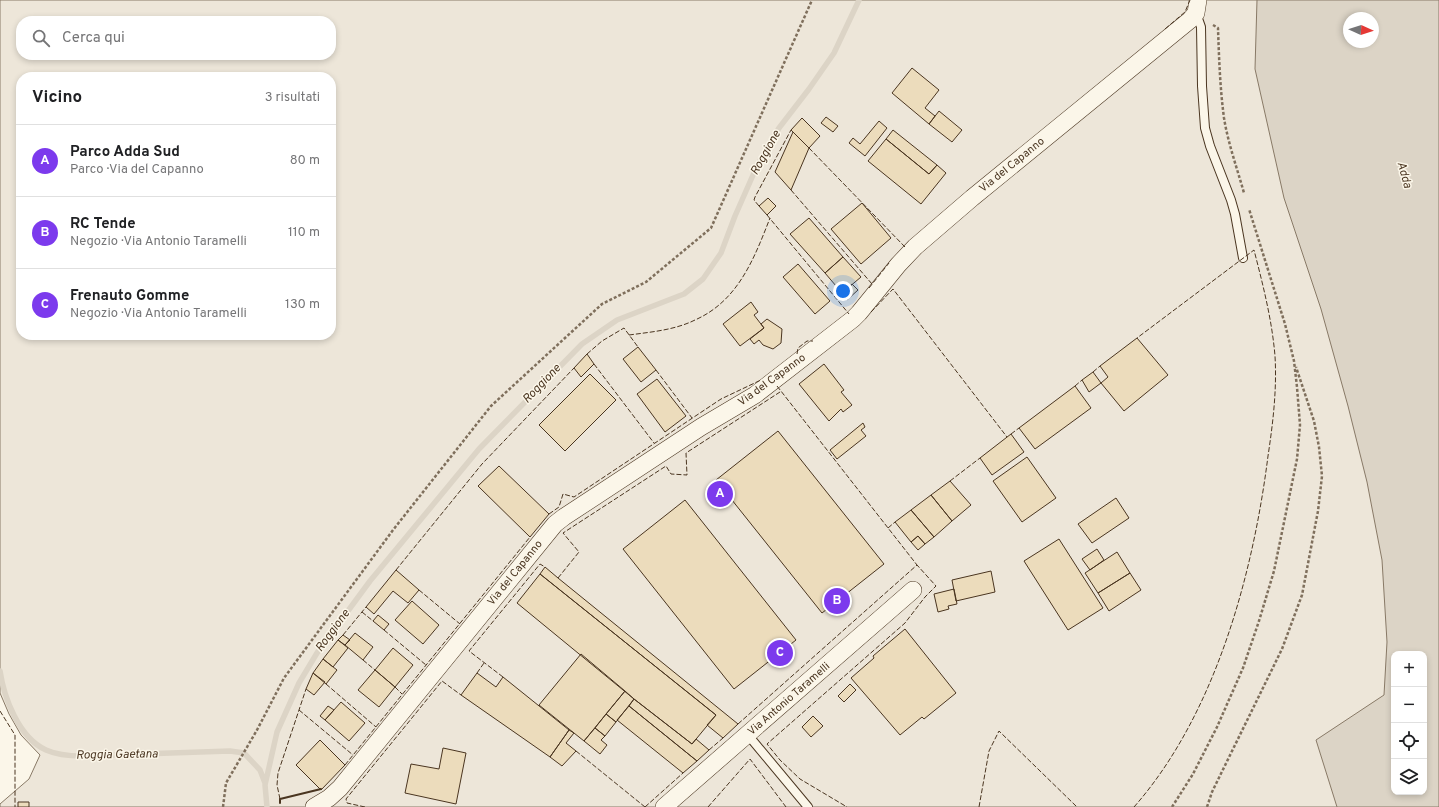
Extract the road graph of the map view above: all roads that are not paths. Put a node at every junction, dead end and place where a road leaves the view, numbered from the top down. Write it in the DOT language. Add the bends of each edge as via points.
graph roads {
  1 [pos="1197,6"];
  2 [pos="1243,258"];
  3 [pos="912,590"];
  4 [pos="748,734"];
  5 [pos="322,806"];
  6 [pos="664,807"];
  7 [pos="808,807"];
  1 -- 2 [label="lane" via="1201,27 1205,128 1232,200"];
  1 -- 5 [label="street, Via del Capanno" via="1190,20 915,247 853,319 755,395 701,427 555,524 340,788"];
  3 -- 4 [label="street, Via Antonio Taramelli"];
  4 -- 6 [label="street, Via Antonio Taramelli"];
  4 -- 7 [label="lane"];
}
